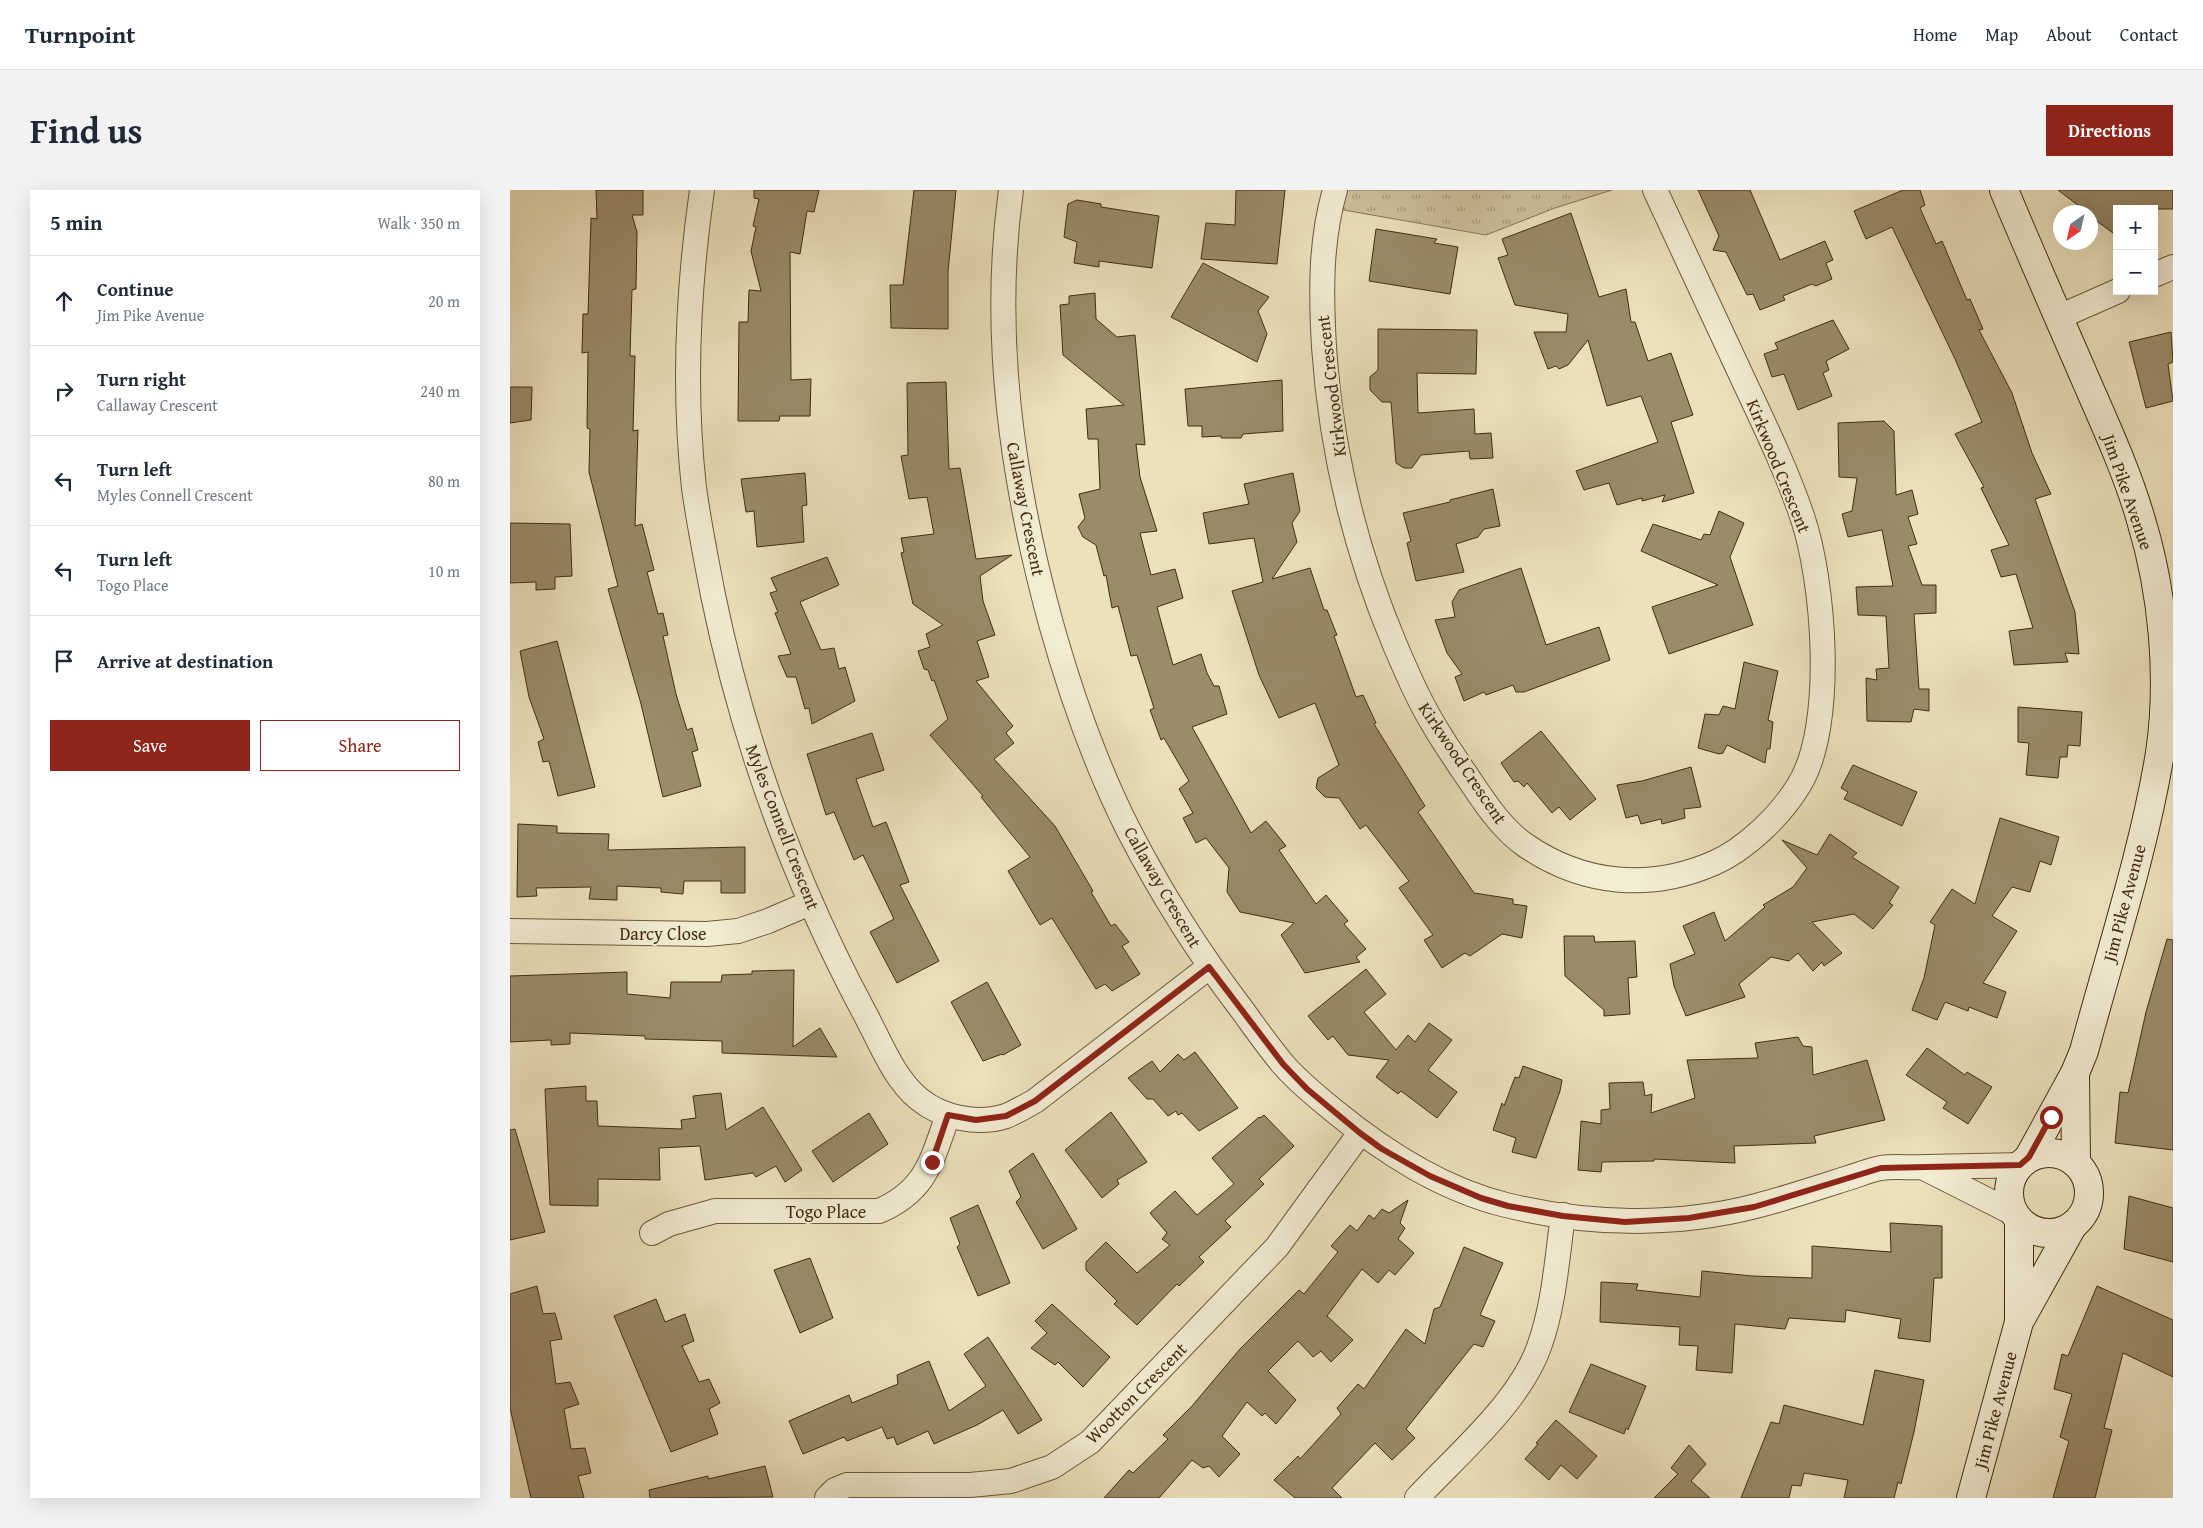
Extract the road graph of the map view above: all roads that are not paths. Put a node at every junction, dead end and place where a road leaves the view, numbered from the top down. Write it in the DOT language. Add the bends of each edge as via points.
graph roads {
  1 [pos="702,190"];
  2 [pos="1011,190"];
  3 [pos="1335,190"];
  4 [pos="1655,190"];
  5 [pos="2004,190"];
  6 [pos="2173,267"];
  7 [pos="2158,273"];
  8 [pos="2113,293"];
  9 [pos="2059,317"];
  10 [pos="2165,581"];
  11 [pos="810,903"];
  12 [pos="510,931"];
  13 [pos="1209,967"];
  14 [pos="2075,1073"];
  15 [pos="948,1115"];
  16 [pos="1360,1133"];
  17 [pos="2024,1161"];
  18 [pos="2076,1163"];
  19 [pos="1922,1167"];
  20 [pos="1563,1216"];
  21 [pos="2017,1217"];
  22 [pos="2073,1225"];
  23 [pos="652,1233"];
  24 [pos="2019,1322"];
  25 [pos="827,1498"];
  26 [pos="1417,1498"];
  27 [pos="1971,1498"];
  1 -- 11 [label="street, Myles Connell Crescent" via="688,339 690,439 701,537 723,640 752,748"];
  2 -- 13 [label="street, Callaway Crescent" via="1003,301 1008,413 1036,569 1084,729 1128,829 1180,923"];
  3 -- 4 [label="street, Kirkwood Crescent" via="1327,230 1321,296 1332,424 1353,524 1378,603 1413,686 1433,725 1494,816 1521,843 1570,870 1611,880 1646,881 1700,869 1731,855 1770,822 1800,784 1816,743 1823,648 1811,549 1803,518 1780,459"];
  5 -- 9 [label="street, Jim Pike Avenue"];
  6 -- 7 [label="street"];
  8 -- 9 [label="street"];
  9 -- 10 [label="street, Jim Pike Avenue" via="2122,466"];
  10 -- 14 [label="street, Jim Pike Avenue" via="2160,752 2144,832"];
  11 -- 12 [label="street, Darcy Close" via="738,931 707,934"];
  11 -- 15 [label="street, Myles Connell Crescent" via="837,962 898,1075 919,1099"];
  13 -- 15 [label="street, Myles Connell Crescent" via="1035,1101 1006,1116 976,1120"];
  13 -- 16 [label="street, Callaway Crescent" via="1283,1064 1307,1089"];
  14 -- 17 [label="street, Jim Pike Avenue"];
  14 -- 18 [label="street, Jim Pike Avenue"];
  15 -- 23 [label="street, Togo Place" via="932,1162 914,1190 898,1203 879,1211 715,1211 669,1224"];
  16 -- 20 [label="street, Callaway Crescent" via="1382,1149 1454,1187 1508,1206"];
  16 -- 25 [label="street, Wootton Crescent" via="1277,1247 1090,1442 1052,1467 1011,1481 970,1485 847,1485"];
  17 -- 18 [label="street" via="2041,1153 2053,1152"];
  17 -- 19 [label="street, Callaway Crescent"];
  17 -- 21 [label="street" via="2013,1174 2008,1194"];
  18 -- 22 [label="street" via="2088,1183 2089,1195 2087,1206"];
  19 -- 20 [label="street, Callaway Crescent" via="1881,1168 1754,1207 1689,1218 1625,1222"];
  19 -- 21 [label="street, Callaway Crescent"];
  20 -- 26 [label="street" via="1548,1312 1539,1348 1522,1382 1499,1412"];
  21 -- 22 [label="street" via="2034,1230 2051,1233"];
  21 -- 24 [label="street, Jim Pike Avenue"];
  22 -- 24 [label="street, Jim Pike Avenue"];
  24 -- 27 [label="street, Jim Pike Avenue"];
}
